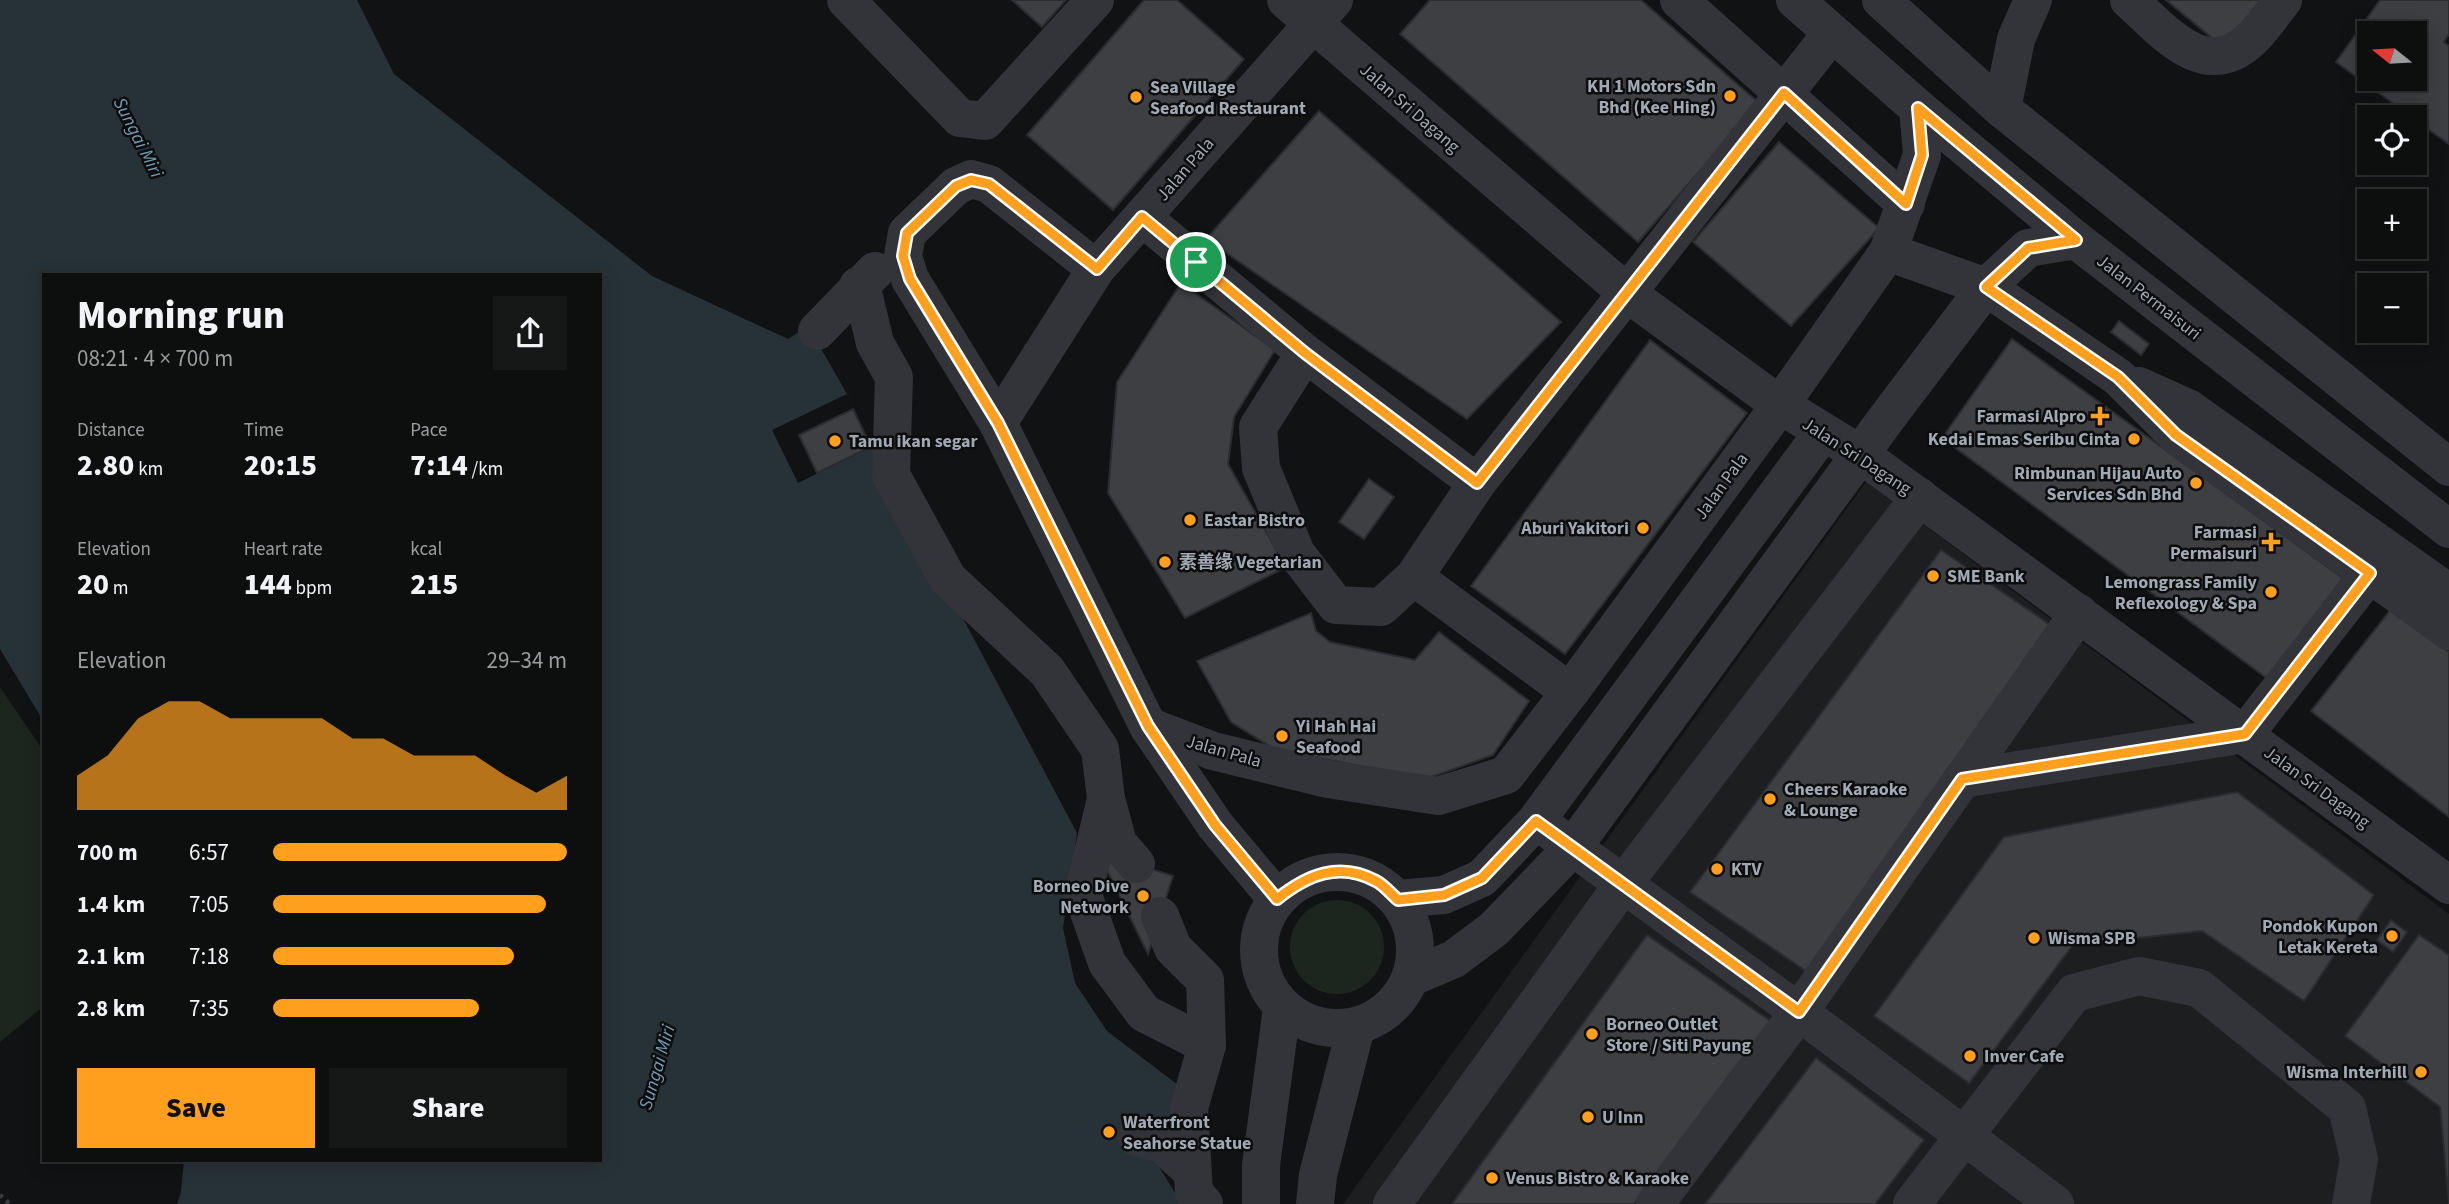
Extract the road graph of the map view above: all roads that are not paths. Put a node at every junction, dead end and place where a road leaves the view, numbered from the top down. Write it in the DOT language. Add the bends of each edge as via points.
graph roads {
  1 [pos="846,0"];
  2 [pos="1095,0"];
  3 [pos="1679,0"];
  4 [pos="1795,0"];
  5 [pos="1881,0"];
  6 [pos="2033,0"];
  7 [pos="2129,0"];
  8 [pos="2283,0"];
  9 [pos="1311,8"];
  10 [pos="1832,33"];
  11 [pos="1784,93"];
  12 [pos="1918,108"];
  13 [pos="2002,109"];
  14 [pos="1906,204"];
  15 [pos="1142,217"];
  16 [pos="2076,240"];
  17 [pos="905,244"];
  18 [pos="1888,252"];
  19 [pos="1097,269"];
  20 [pos="858,286"];
  21 [pos="1986,287"];
  22 [pos="1626,293"];
  23 [pos="817,331"];
  24 [pos="1305,353"];
  25 [pos="2118,377"];
  26 [pos="1780,405"];
  27 [pos="998,423"];
  28 [pos="1823,432"];
  29 [pos="1860,454"];
  30 [pos="2447,464"];
  31 [pos="1477,483"];
  32 [pos="1920,498"];
  33 [pos="2449,529"];
  34 [pos="2370,573"];
  35 [pos="1414,577"];
  36 [pos="2449,593"];
  37 [pos="2079,613"];
  38 [pos="2449,631"];
  39 [pos="1570,692"];
  40 [pos="1148,726"];
  41 [pos="2245,734"];
  42 [pos="1962,779"];
  43 [pos="1106,799"];
  44 [pos="1536,821"];
  45 [pos="1573,847"];
  46 [pos="1136,864"];
  47 [pos="1624,883"];
  48 [pos="2449,885"];
  49 [pos="1277,899"];
  50 [pos="1398,900"];
  51 [pos="1160,916"];
  52 [pos="1412,977"];
  53 [pos="1282,1008"];
  54 [pos="1799,1012"];
  55 [pos="1356,1027"];
  56 [pos="1207,1045"];
  57 [pos="1964,1136"];
  58 [pos="1136,1137"];
  59 [pos="1198,1187"];
  60 [pos="1261,1204"];
  61 [pos="1315,1204"];
  62 [pos="1392,1204"];
  63 [pos="1656,1204"];
  64 [pos="1912,1204"];
  65 [pos="2056,1204"];
  66 [pos="2351,1204"];
  1 -- 2 [label="street" via="960,118 985,121"];
  3 -- 11 [label="street"];
  4 -- 10 [label="street, Jalan Permaisuri"];
  5 -- 13 [label="street"];
  6 -- 13 [label="street" via="2016,39"];
  7 -- 8 [label="street" via="2185,49 2203,56 2227,56 2249,42"];
  9 -- 15 [label="street, Jalan Pala"];
  9 -- 22 [label="street, Jalan Sri Dagang"];
  10 -- 11 [label="street"];
  10 -- 12 [label="street, Jalan Permaisuri"];
  11 -- 14 [label="street"];
  11 -- 22 [label="street"];
  12 -- 14 [label="street, Jalan Pala" via="1922,155"];
  12 -- 16 [label="street, Jalan Permaisuri"];
  13 -- 30 [label="street"];
  14 -- 18 [label="street, Jalan Pala"];
  15 -- 19 [label="street, Jalan Pala"];
  15 -- 24 [label="street"];
  16 -- 21 [label="street" via="2028,248"];
  16 -- 33 [label="street, Jalan Permaisuri"];
  17 -- 19 [label="street" via="907,233 956,186 971,180 989,184"];
  17 -- 20 [label="street"];
  17 -- 27 [label="street" via="903,256 910,279"];
  18 -- 21 [label="street"];
  18 -- 26 [label="street, Jalan Pala"];
  19 -- 27 [label="street, Jalan Pala"];
  20 -- 23 [label="street"];
  20 -- 43 [label="street" via="875,343 894,377 891,474 948,579 1047,671 1100,749"];
  21 -- 25 [label="street"];
  21 -- 29 [label="street"];
  22 -- 26 [label="street, Jalan Sri Dagang"];
  22 -- 31 [label="street"];
  24 -- 31 [label="street"];
  24 -- 35 [label="street" via="1258,428 1261,468 1296,552 1336,605 1381,607"];
  25 -- 34 [label="street" via="2176,435"];
  25 -- 36 [label="street" via="2188,408"];
  26 -- 28 [label="street, Jalan Sri Dagang"];
  26 -- 39 [label="street, Jalan Pala"];
  27 -- 40 [label="street"];
  28 -- 29 [label="street, Jalan Sri Dagang"];
  28 -- 44 [label="street"];
  29 -- 32 [label="street, Jalan Sri Dagang"];
  29 -- 45 [label="street"];
  31 -- 35 [label="street"];
  32 -- 37 [label="street, Jalan Sri Dagang"];
  32 -- 47 [label="street"];
  34 -- 38 [label="street"];
  34 -- 41 [label="street"];
  35 -- 39 [label="street"];
  37 -- 41 [label="street, Jalan Sri Dagang"];
  37 -- 42 [label="street"];
  39 -- 40 [label="street, Jalan Pala" via="1506,775 1438,796 1328,779 1213,751"];
  40 -- 49 [label="street" via="1215,825"];
  41 -- 42 [label="street"];
  41 -- 48 [label="street, Jalan Sri Dagang"];
  42 -- 54 [label="street"];
  43 -- 46 [label="street" via="1118,843"];
  43 -- 56 [label="street" via="1083,895 1107,962 1144,1013"];
  44 -- 45 [label="street"];
  44 -- 50 [label="street" via="1482,878 1444,895"];
  45 -- 47 [label="street"];
  45 -- 52 [label="street" via="1494,929 1454,960"];
  47 -- 54 [label="street"];
  47 -- 62 [label="street"];
  49 -- 50 [label="street" via="1298,882 1324,873 1351,872 1377,881"];
  49 -- 53 [label="street" via="1258,943 1268,989"];
  50 -- 52 [label="street" via="1411,923 1416,950"];
  51 -- 56 [label="street" via="1173,948 1205,980"];
  52 -- 55 [label="street" via="1399,1000 1379,1017"];
  53 -- 55 [label="street" via="1304,1023 1330,1029"];
  53 -- 60 [label="street" via="1261,1165"];
  54 -- 57 [label="street"];
  54 -- 63 [label="street"];
  55 -- 61 [label="street" via="1318,1175"];
  56 -- 59 [label="street" via="1189,1108"];
  57 -- 64 [label="street"];
  57 -- 65 [label="street"];
  57 -- 66 [label="street" via="2074,993 2138,976 2199,988 2347,1108 2359,1159"];
  58 -- 59 [label="street" via="1161,1144"];
}
